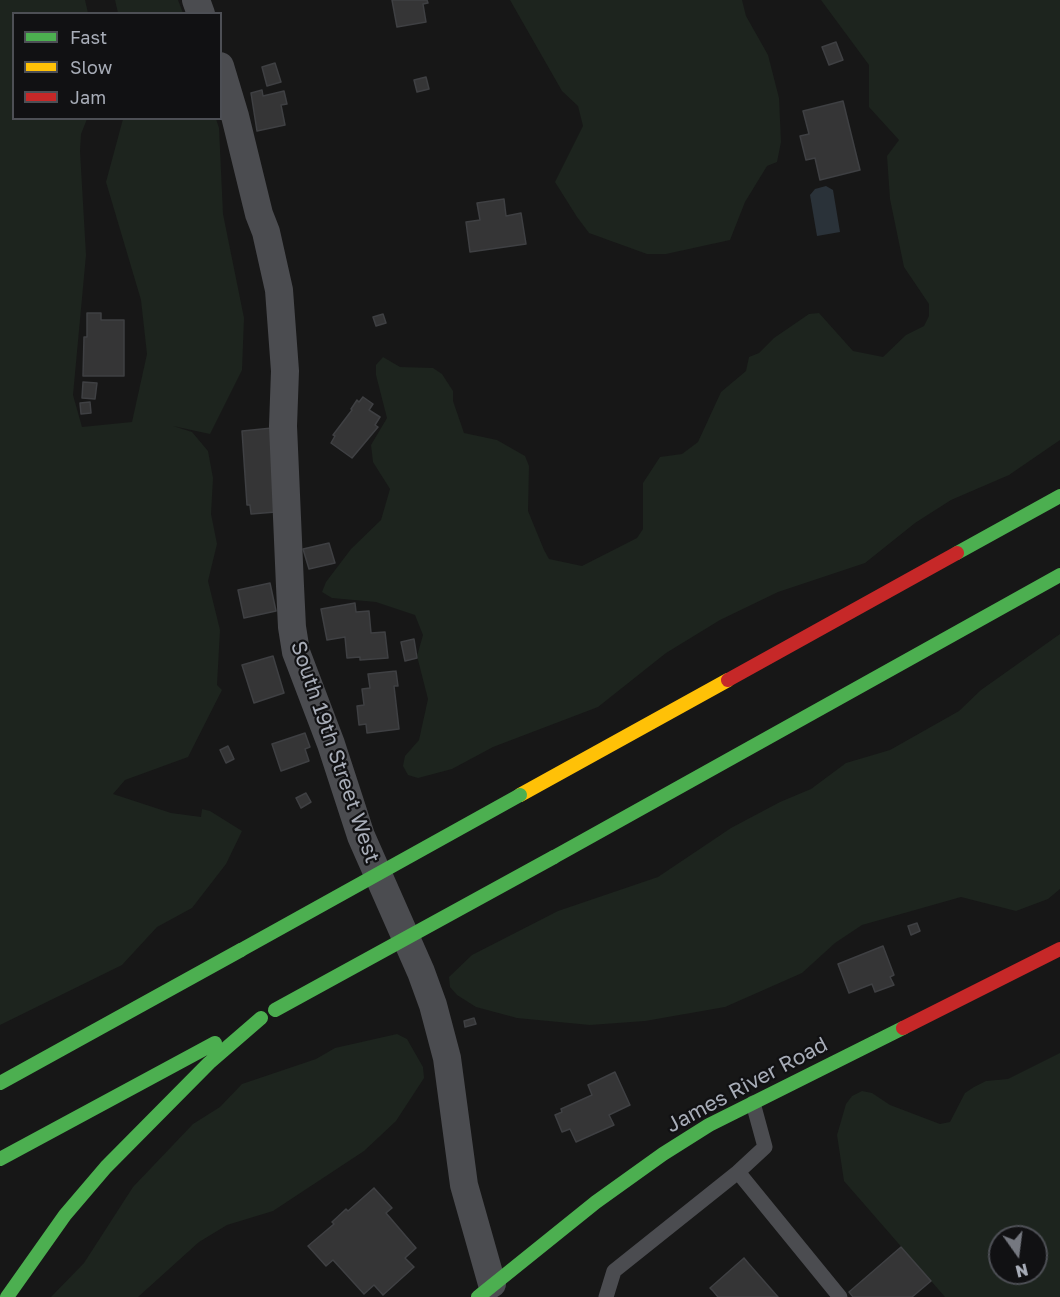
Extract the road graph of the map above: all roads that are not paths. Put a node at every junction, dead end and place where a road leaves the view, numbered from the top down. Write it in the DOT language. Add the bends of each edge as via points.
graph roads {
  1 [pos="222,72"];
  2 [pos="1060,496"];
  3 [pos="1060,575"];
  4 [pos="1060,949"];
  5 [pos="261,1018"];
  6 [pos="0,1083"];
  7 [pos="753,1103"];
  8 [pos="0,1159"];
  9 [pos="738,1172"];
  10 [pos="485,1290"];
  11 [pos="7,1297"];
  12 [pos="606,1297"];
  13 [pos="840,1297"];
  1 -- 10 [label="street, South 19th Street West" via="279,290 296,652 361,836 433,1005 447,1058 464,1185"];
  2 -- 6 [label="main road, bridge"];
  3 -- 5 [label="main road, bridge"];
  4 -- 7 [label="main road, James River Road"];
  5 -- 8 [label="main road"];
  5 -- 11 [label="main road" via="209,1063 106,1167 65,1215"];
  7 -- 9 [label="lane" via="765,1147"];
  7 -- 10 [label="main road, James River Road" via="663,1154"];
  9 -- 12 [label="lane" via="614,1271"];
  9 -- 13 [label="lane"];
}
